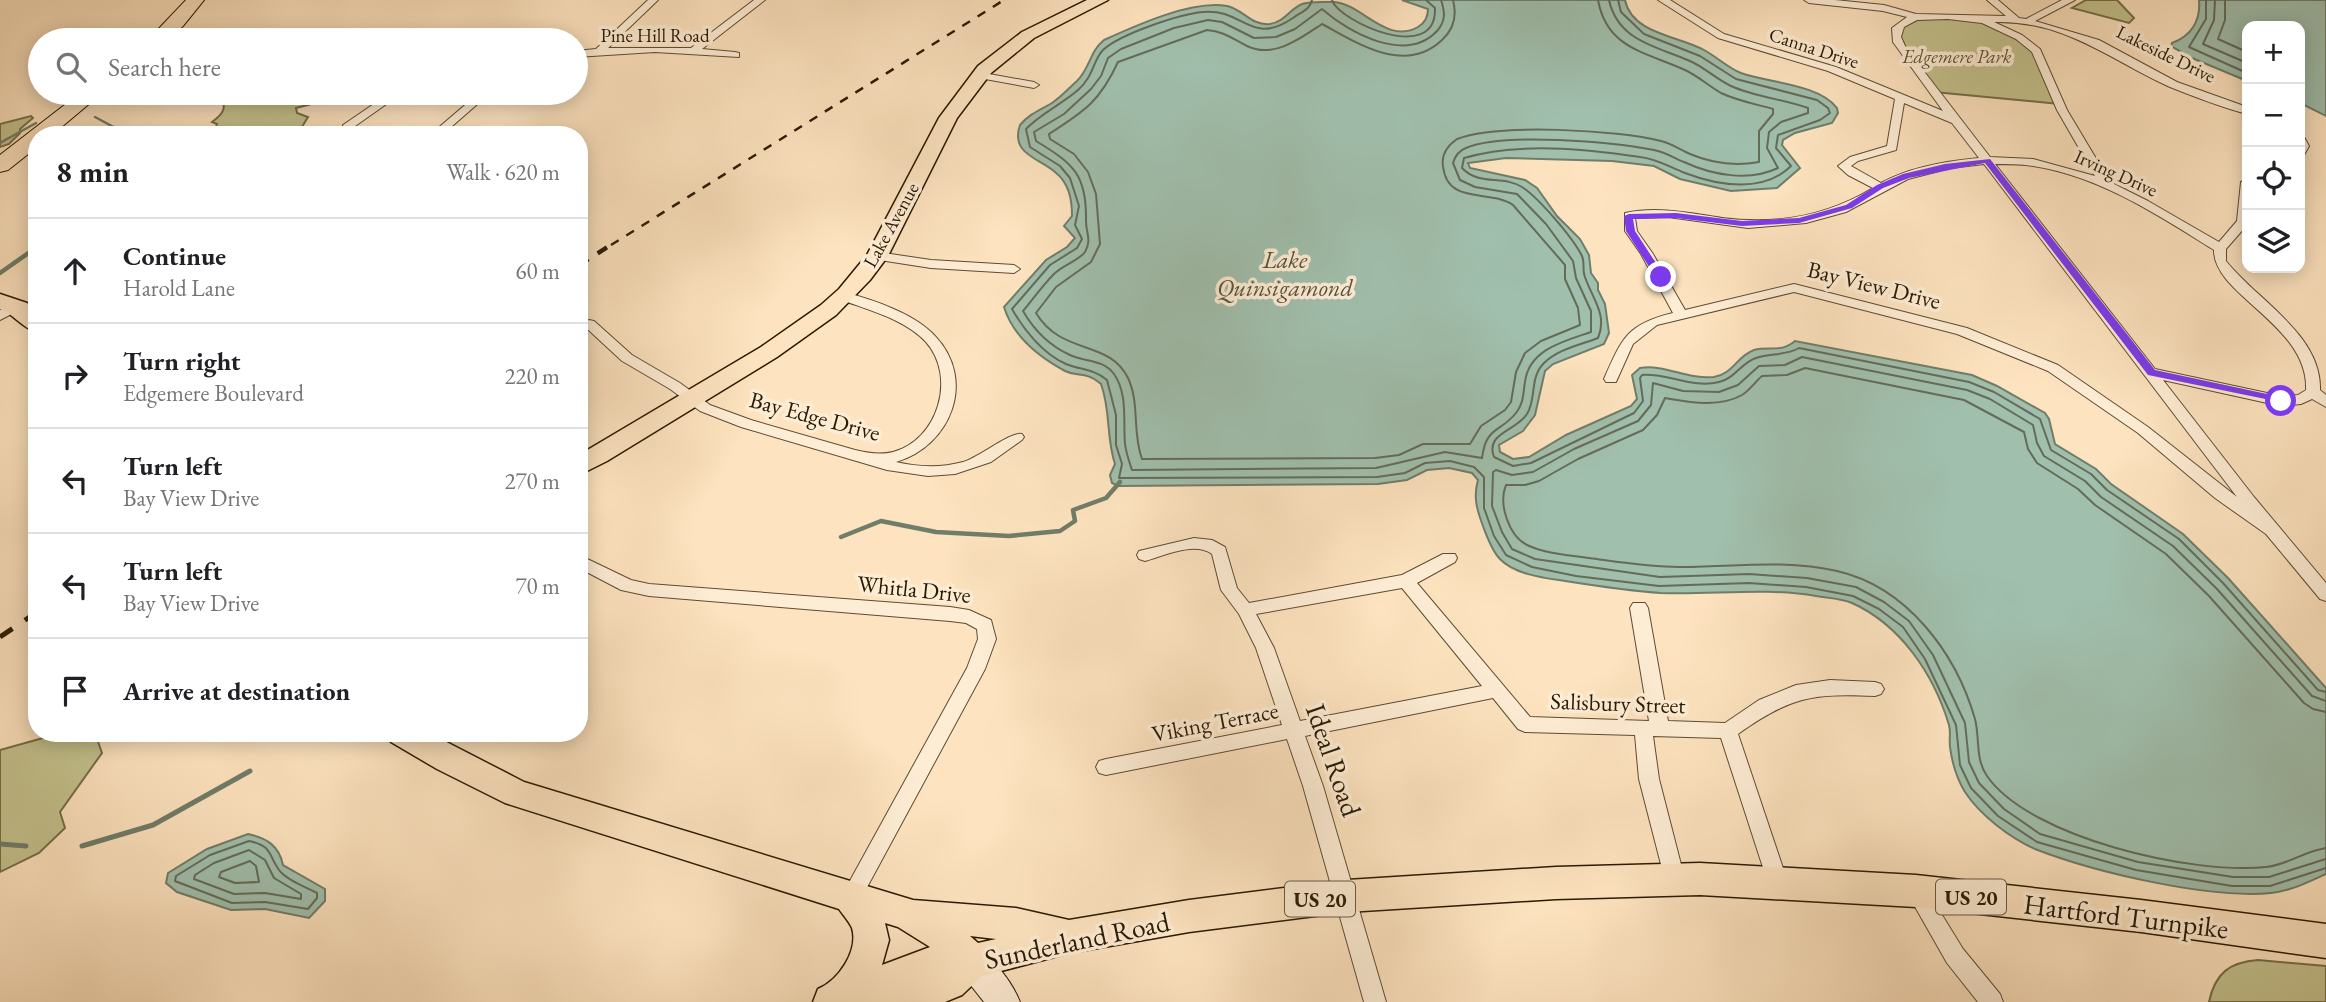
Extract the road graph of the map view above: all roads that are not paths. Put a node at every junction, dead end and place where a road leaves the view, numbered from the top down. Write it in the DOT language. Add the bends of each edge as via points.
graph roads {
  1 [pos="195,0"];
  2 [pos="653,0"];
  3 [pos="760,0"];
  4 [pos="1100,0"];
  5 [pos="1663,0"];
  6 [pos="1809,0"];
  7 [pos="1992,0"];
  8 [pos="2070,0"];
  9 [pos="1916,16"];
  10 [pos="2015,19"];
  11 [pos="1978,20"];
  12 [pos="2029,22"];
  13 [pos="169,28"];
  14 [pos="694,50"];
  15 [pos="599,51"];
  16 [pos="588,52"];
  17 [pos="735,55"];
  18 [pos="978,75"];
  19 [pos="1034,85"];
  20 [pos="1900,99"];
  21 [pos="77,105"];
  22 [pos="379,105"];
  23 [pos="471,105"];
  24 [pos="2242,109"];
  25 [pos="1958,121"];
  26 [pos="51,126"];
  27 [pos="348,126"];
  28 [pos="446,126"];
  29 [pos="28,144"];
  30 [pos="1987,160"];
  31 [pos="0,165"];
  32 [pos="2105,184"];
  33 [pos="1880,187"];
  34 [pos="2245,210"];
  35 [pos="2221,248"];
  36 [pos="877,256"];
  37 [pos="1013,269"];
  38 [pos="844,296"];
  39 [pos="5,308"];
  40 [pos="1680,314"];
  41 [pos="28,320"];
  42 [pos="589,324"];
  43 [pos="2151,373"];
  44 [pos="1612,379"];
  45 [pos="2313,392"];
  46 [pos="694,398"];
  47 [pos="2326,401"];
  48 [pos="1017,437"];
  49 [pos="862,456"];
  50 [pos="588,461"];
  51 [pos="2272,530"];
  52 [pos="1145,555"];
  53 [pos="1449,558"];
  54 [pos="588,566"];
  55 [pos="1406,581"];
  56 [pos="2326,595"];
  57 [pos="1639,608"];
  58 [pos="1245,610"];
  59 [pos="1875,689"];
  60 [pos="1497,691"];
  61 [pos="1652,728"];
  62 [pos="1293,732"];
  63 [pos="1728,732"];
  64 [pos="417,742"];
  65 [pos="1106,767"];
  66 [pos="1675,880"];
  67 [pos="1778,883"];
  68 [pos="1916,891"];
  69 [pos="1347,896"];
  70 [pos="851,897"];
  71 [pos="907,914"];
  72 [pos="2275,934"];
  73 [pos="1070,936"];
  74 [pos="2326,941"];
  75 [pos="972,962"];
  76 [pos="837,1000"];
  77 [pos="892,1002"];
  78 [pos="1004,1002"];
  79 [pos="1375,1002"];
  80 [pos="1992,1002"];
  1 -- 13 [label="highway"];
  2 -- 15 [label="street"];
  3 -- 14 [label="street"];
  4 -- 18 [label="main road, Lake Avenue" via="1024,38"];
  5 -- 20 [label="street, Canna Drive" via="1721,36 1832,69"];
  6 -- 9 [label="street"];
  7 -- 10 [label="street, Lakeside Drive"];
  8 -- 12 [label="street"];
  9 -- 11 [label="street"];
  9 -- 25 [label="street" via="1896,26 1896,40"];
  10 -- 11 [label="street"];
  10 -- 12 [label="street, Lakeside Drive"];
  11 -- 32 [label="street" via="2013,33 2036,51 2062,110"];
  12 -- 24 [label="street, Lakeside Drive" via="2086,38 2173,84"];
  14 -- 15 [label="street, Pine Hill Road"];
  14 -- 17 [label="street, Pine Hill Road"];
  15 -- 16 [label="street, Pine Hill Road"];
  18 -- 19 [label="street"];
  18 -- 36 [label="main road, Lake Avenue" via="953,109"];
  20 -- 25 [label="street, Canna Drive"];
  20 -- 33 [label="street" via="1892,148 1844,166"];
  21 -- 26 [label="highway"];
  22 -- 27 [label="street"];
  23 -- 28 [label="street"];
  25 -- 30 [label="street"];
  29 -- 31 [label="highway"];
  30 -- 32 [label="street, Irving Drive" via="2043,163"];
  30 -- 33 [label="street" via="1923,171"];
  30 -- 43 [label="street"];
  32 -- 35 [label="street, Irving Drive"];
  33 -- 40 [label="street" via="1849,206 1788,222 1629,216 1631,231"];
  34 -- 35 [label="street" via="2244,222"];
  35 -- 45 [label="street" via="2220,261 2234,280 2289,327 2312,354 2317,370"];
  36 -- 37 [label="street"];
  36 -- 38 [label="main road, Lake Avenue"];
  38 -- 46 [label="main road, Lake Avenue" via="779,347"];
  38 -- 49 [label="street, Bay Edge Drive" via="928,336 945,360 949,378 945,411 918,446 895,457"];
  39 -- 41 [label="main road"];
  40 -- 44 [label="street, Bay View Drive" via="1652,322 1632,335 1619,355"];
  40 -- 51 [label="street, Bay View Drive" via="1794,288 1925,320 1996,343 2070,378"];
  42 -- 46 [label="street, Bay Edge Drive" via="633,362"];
  43 -- 45 [label="street" via="2281,401"];
  43 -- 51 [label="street"];
  45 -- 47 [label="street"];
  46 -- 49 [label="street, Bay Edge Drive" via="702,407 747,423"];
  46 -- 50 [label="main road, Lake Avenue"];
  48 -- 49 [label="street" via="983,461 935,470 914,472"];
  51 -- 56 [label="street"];
  52 -- 58 [label="street, Ideal Road" via="1180,546 1216,547 1230,590"];
  53 -- 55 [label="street"];
  54 -- 70 [label="street, Whitla Drive" via="627,586 649,590 950,614 985,625 987,639 976,669"];
  55 -- 58 [label="street"];
  55 -- 60 [label="street, Salisbury Street"];
  57 -- 61 [label="street"];
  58 -- 62 [label="street, Ideal Road" via="1265,648"];
  59 -- 63 [label="street" via="1811,687 1785,694"];
  60 -- 61 [label="street, Salisbury Street" via="1525,724"];
  60 -- 62 [label="street, Viking Terrace"];
  61 -- 63 [label="street, Salisbury Street"];
  61 -- 66 [label="street" via="1649,779"];
  62 -- 65 [label="street, Viking Terrace"];
  62 -- 69 [label="street, Ideal Road"];
  63 -- 67 [label="street"];
  64 -- 70 [label="main road, Sunderland Road" via="516,793"];
  66 -- 67 [label="main road, Hartford Turnpike / US 20"];
  66 -- 69 [label="main road, Sunderland Road / US 20"];
  67 -- 68 [label="main road, Hartford Turnpike / US 20"];
  68 -- 72 [label="main road, Hartford Turnpike / US 20"];
  68 -- 80 [label="street" via="1955,956"];
  69 -- 73 [label="main road, Sunderland Road / US 20"];
  69 -- 79 [label="street, Ideal Road"];
  70 -- 71 [label="main road, Sunderland Road"];
  70 -- 76 [label="main road" via="871,937 866,961"];
  71 -- 73 [label="main road" via="1016,925"];
  71 -- 75 [label="main road, Sunderland Road" via="942,933"];
  72 -- 74 [label="main road, Hartford Turnpike / US 20"];
  73 -- 75 [label="main road, Sunderland Road / US 20"];
  75 -- 76 [label="main road, US 20" via="940,960"];
  75 -- 77 [label="main road, US 20" via="949,983"];
  75 -- 78 [label="street"];
}
